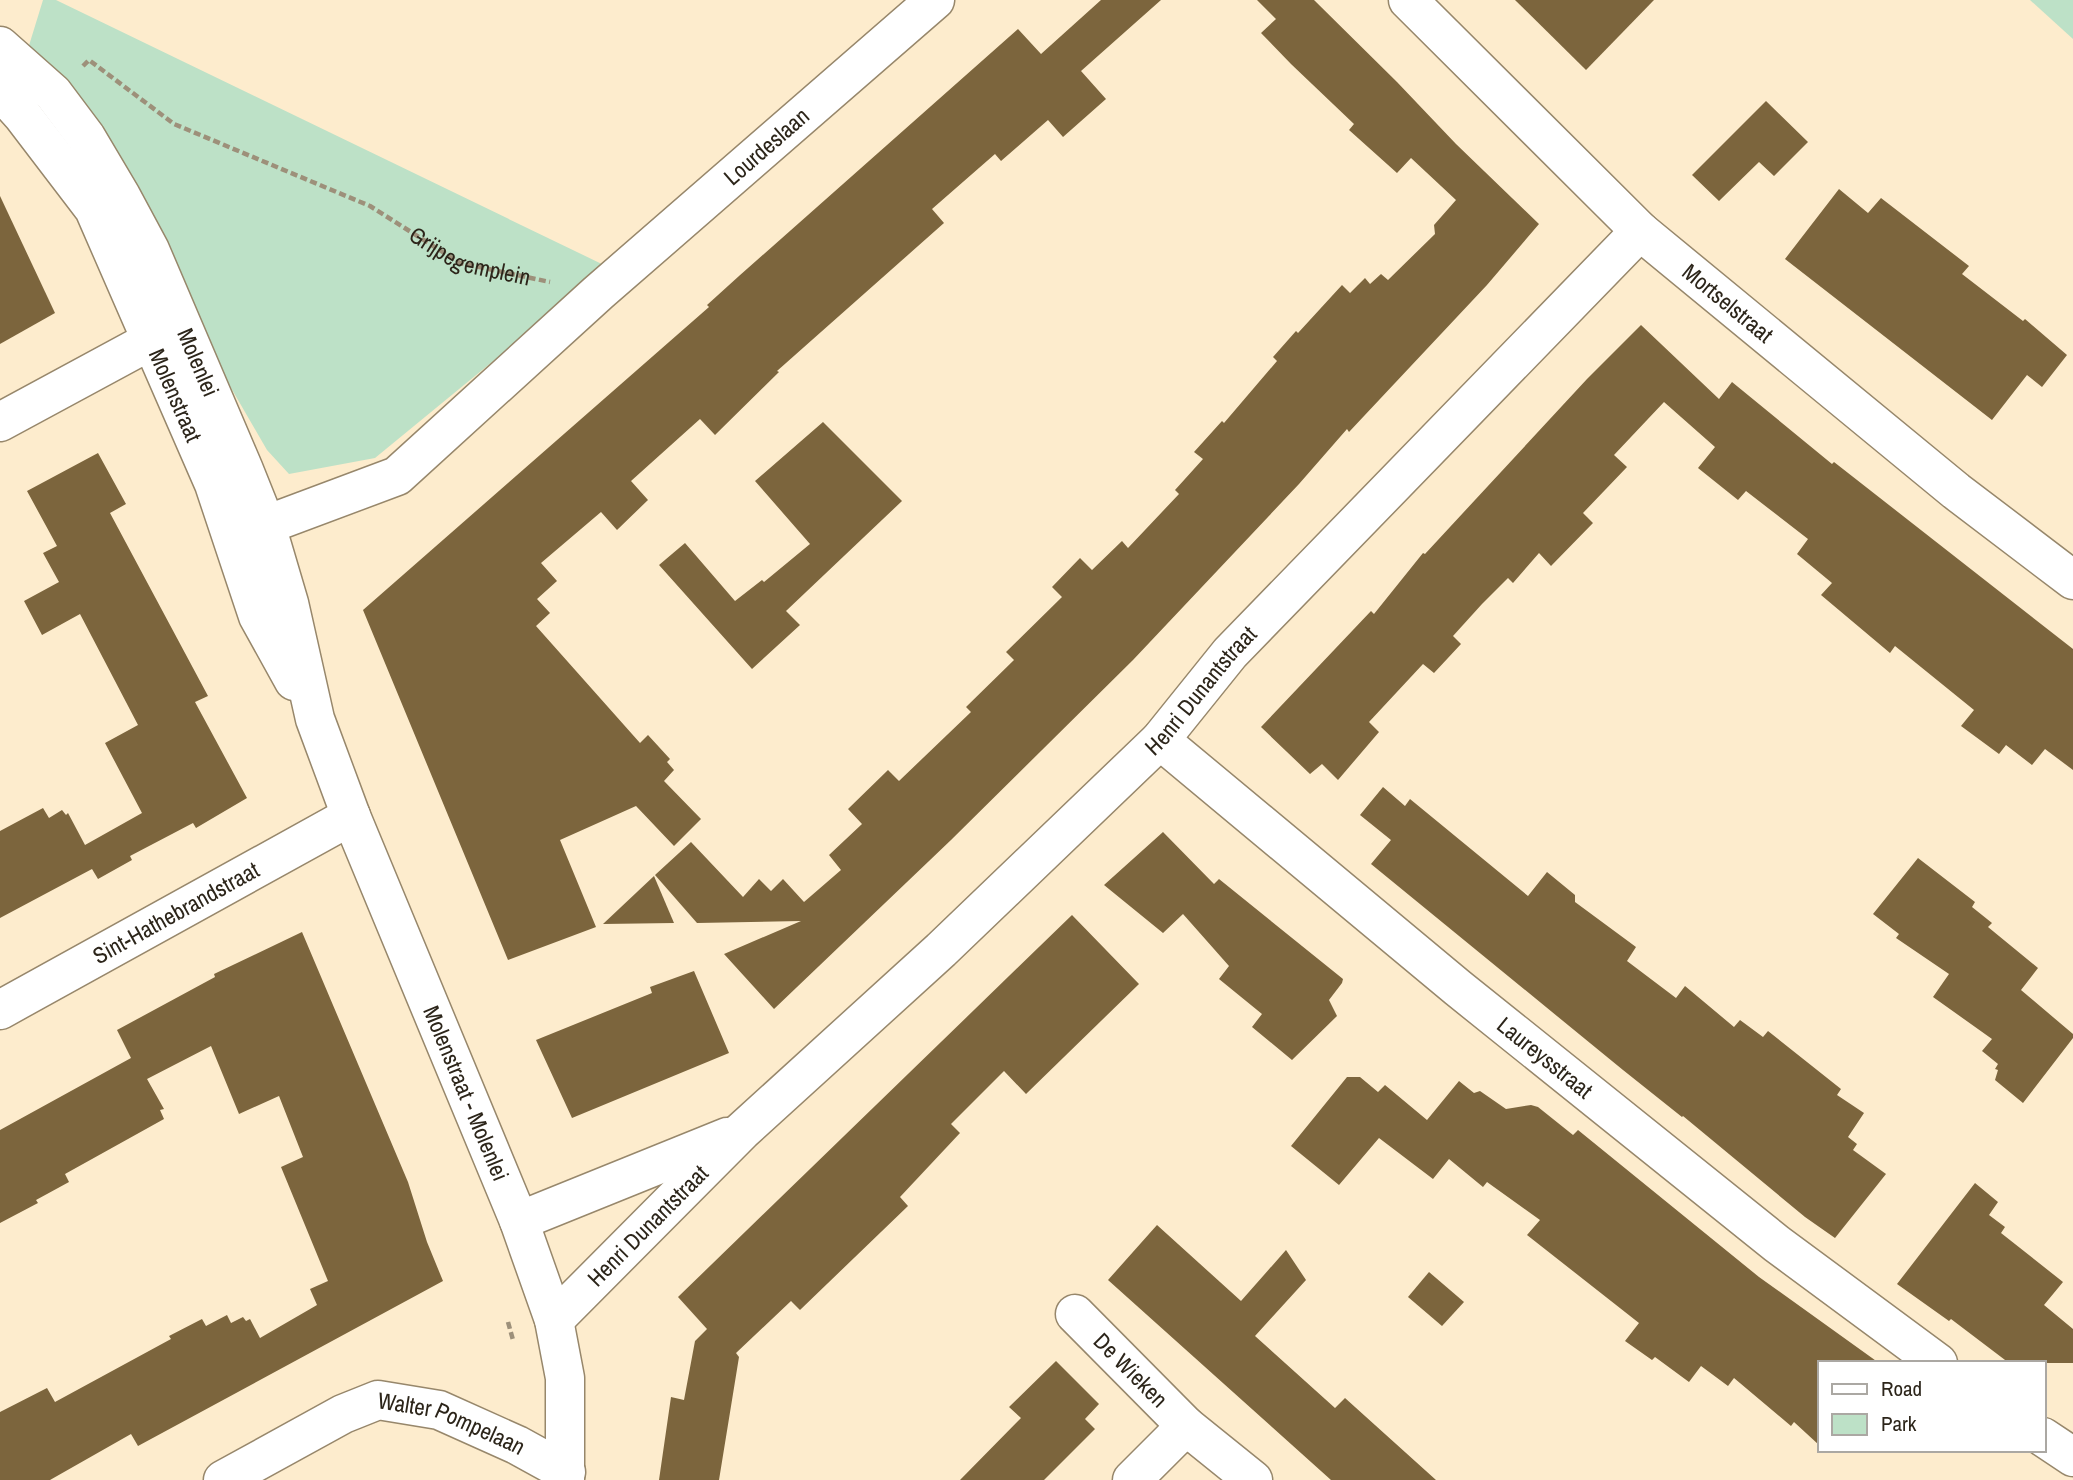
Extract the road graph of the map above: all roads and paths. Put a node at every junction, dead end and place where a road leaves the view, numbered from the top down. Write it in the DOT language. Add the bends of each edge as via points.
graph roads {
  1 [pos="935,0"];
  2 [pos="1408,0"];
  3 [pos="0,46"];
  4 [pos="81,68"];
  5 [pos="0,90"];
  6 [pos="1640,231"];
  7 [pos="598,293"];
  8 [pos="166,332"];
  9 [pos="0,422"];
  10 [pos="266,525"];
  11 [pos="2073,580"];
  12 [pos="315,719"];
  13 [pos="1160,740"];
  14 [pos="351,816"];
  15 [pos="0,1010"];
  16 [pos="742,1131"];
  17 [pos="519,1221"];
  18 [pos="1075,1314"];
  19 [pos="554,1320"];
  20 [pos="1935,1361"];
  21 [pos="1186,1426"];
  22 [pos="2045,1438"];
  23 [pos="2073,1457"];
  24 [pos="566,1476"];
  25 [pos="223,1480"];
  26 [pos="1132,1480"];
  27 [pos="1253,1480"];
  1 -- 7 [label="street, Lourdeslaan"];
  2 -- 6 [label="street, Mortselstraat"];
  3 -- 8 [label="street, Molenlei" via="53,93 86,137 150,250"];
  4 -- 7 [label="path, Grijpegemplein" via="89,60 174,124 370,206 460,263"];
  5 -- 8 [label="street, Molenstraat" via="94,209"];
  6 -- 11 [label="street, Mortselstraat" via="1956,491"];
  6 -- 13 [label="street, Henri Dunantstraat" via="1230,653"];
  7 -- 10 [label="street" via="397,476"];
  8 -- 9 [label="street"];
  8 -- 10 [label="street, Molenlei"];
  8 -- 12 [label="street, Molenstraat" via="258,617"];
  10 -- 12 [label="street, Molenlei"];
  12 -- 14 [label="street, Molenstraat - Molenlei"];
  13 -- 16 [label="street, Henri Dunantstraat" via="941,950"];
  13 -- 20 [label="street, Laureysstraat" via="1469,997 1777,1244"];
  14 -- 15 [label="street, Sint-Hathebrandstraat"];
  14 -- 17 [label="street, Molenstraat - Molenlei"];
  16 -- 17 [label="street, Henri Dunantstraat"];
  16 -- 19 [label="street, Henri Dunantstraat"];
  17 -- 19 [label="street, Molenstraat - Molenlei"];
  18 -- 21 [label="street, De Wieken"];
  19 -- 24 [label="street, Molenstraat - Molenlei" via="565,1378"];
  21 -- 26 [label="street, De Wieken"];
  21 -- 27 [label="street, De Wieken"];
  22 -- 23 [label="street"];
  24 -- 25 [label="street, Walter Pompelaan" via="517,1445 439,1410 378,1400"];
}
